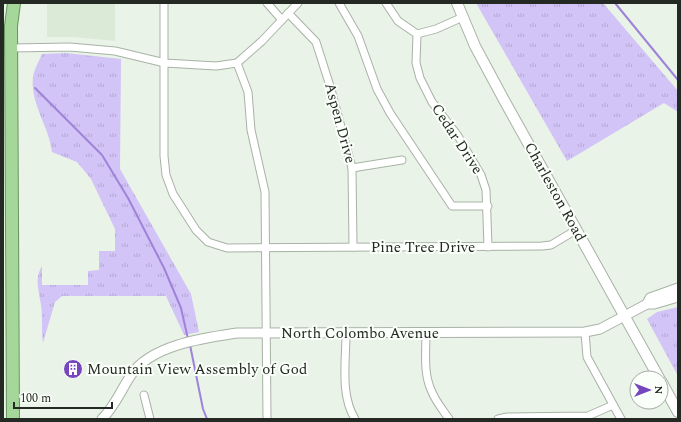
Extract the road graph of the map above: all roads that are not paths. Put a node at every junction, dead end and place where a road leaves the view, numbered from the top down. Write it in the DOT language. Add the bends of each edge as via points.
graph roads {
  1 [pos="7,3"];
  2 [pos="14,3"];
  3 [pos="164,3"];
  4 [pos="267,3"];
  5 [pos="298,3"];
  6 [pos="339,3"];
  7 [pos="386,3"];
  8 [pos="458,3"];
  9 [pos="288,13"];
  10 [pos="463,17"];
  11 [pos="282,20"];
  12 [pos="11,26"];
  13 [pos="416,34"];
  14 [pos="11,48"];
  15 [pos="165,63"];
  16 [pos="237,64"];
  17 [pos="7,115"];
  18 [pos="402,160"];
  19 [pos="352,168"];
  20 [pos="488,206"];
  21 [pos="576,230"];
  22 [pos="353,247"];
  23 [pos="488,247"];
  24 [pos="266,248"];
  25 [pos="678,288"];
  26 [pos="678,297"];
  27 [pos="646,304"];
  28 [pos="624,315"];
  29 [pos="585,332"];
  30 [pos="266,333"];
  31 [pos="346,333"];
  32 [pos="426,333"];
  33 [pos="655,370"];
  34 [pos="144,395"];
  35 [pos="669,396"];
  36 [pos="613,405"];
  37 [pos="678,412"];
  38 [pos="13,419"];
  39 [pos="102,419"];
  40 [pos="150,419"];
  41 [pos="267,419"];
  42 [pos="355,419"];
  43 [pos="449,419"];
  44 [pos="498,419"];
  45 [pos="621,419"];
  1 -- 12 [label="highway"];
  2 -- 12 [label="highway"];
  3 -- 15 [label="street"];
  4 -- 11 [label="street"];
  5 -- 9 [label="street"];
  6 -- 20 [label="street" via="358,36 377,89 390,113 452,206"];
  7 -- 13 [label="street" via="398,21"];
  8 -- 10 [label="main road, Charleston Road"];
  9 -- 11 [label="street"];
  9 -- 19 [label="street, Aspen Drive" via="316,42"];
  10 -- 13 [label="street" via="436,29"];
  10 -- 21 [label="main road, Charleston Road" via="475,46"];
  11 -- 16 [label="street"];
  12 -- 14 [label="highway"];
  13 -- 20 [label="street, Cedar Drive" via="416,64 420,78 432,102 458,136 481,175"];
  14 -- 15 [label="street" via="70,47 115,51"];
  14 -- 17 [label="highway"];
  15 -- 16 [label="street" via="216,66"];
  15 -- 24 [label="street, Pine Tree Drive" via="164,156 166,175 173,194 196,230 208,242 227,248"];
  16 -- 24 [label="street" via="248,92 251,130 265,192"];
  17 -- 38 [label="highway"];
  18 -- 19 [label="street"];
  19 -- 22 [label="street, Aspen Drive"];
  20 -- 23 [label="street, Cedar Drive"];
  21 -- 23 [label="street, Pine Tree Drive" via="551,245"];
  21 -- 28 [label="main road, Charleston Road"];
  22 -- 23 [label="street, Pine Tree Drive"];
  22 -- 24 [label="street, Pine Tree Drive"];
  24 -- 30 [label="street"];
  25 -- 27 [label="street, North Colombo Avenue" via="650,298"];
  26 -- 27 [label="street, North Colombo Avenue"];
  27 -- 28 [label="street, North Colombo Avenue"];
  28 -- 29 [label="street, North Colombo Avenue" via="600,329"];
  28 -- 33 [label="main road, Charleston Road"];
  29 -- 32 [label="street, North Colombo Avenue"];
  29 -- 36 [label="street" via="587,357"];
  30 -- 31 [label="street, North Colombo Avenue"];
  30 -- 39 [label="street, North Colombo Avenue" via="208,337 160,352 144,361 132,374 112,410"];
  30 -- 41 [label="street"];
  31 -- 32 [label="street, North Colombo Avenue"];
  31 -- 42 [label="street" via="346,393 348,405"];
  32 -- 43 [label="street" via="428,383 432,394"];
  34 -- 40 [label="street"];
  35 -- 37 [label="main road"];
  36 -- 44 [label="street" via="588,416"];
  36 -- 45 [label="street"];
}
